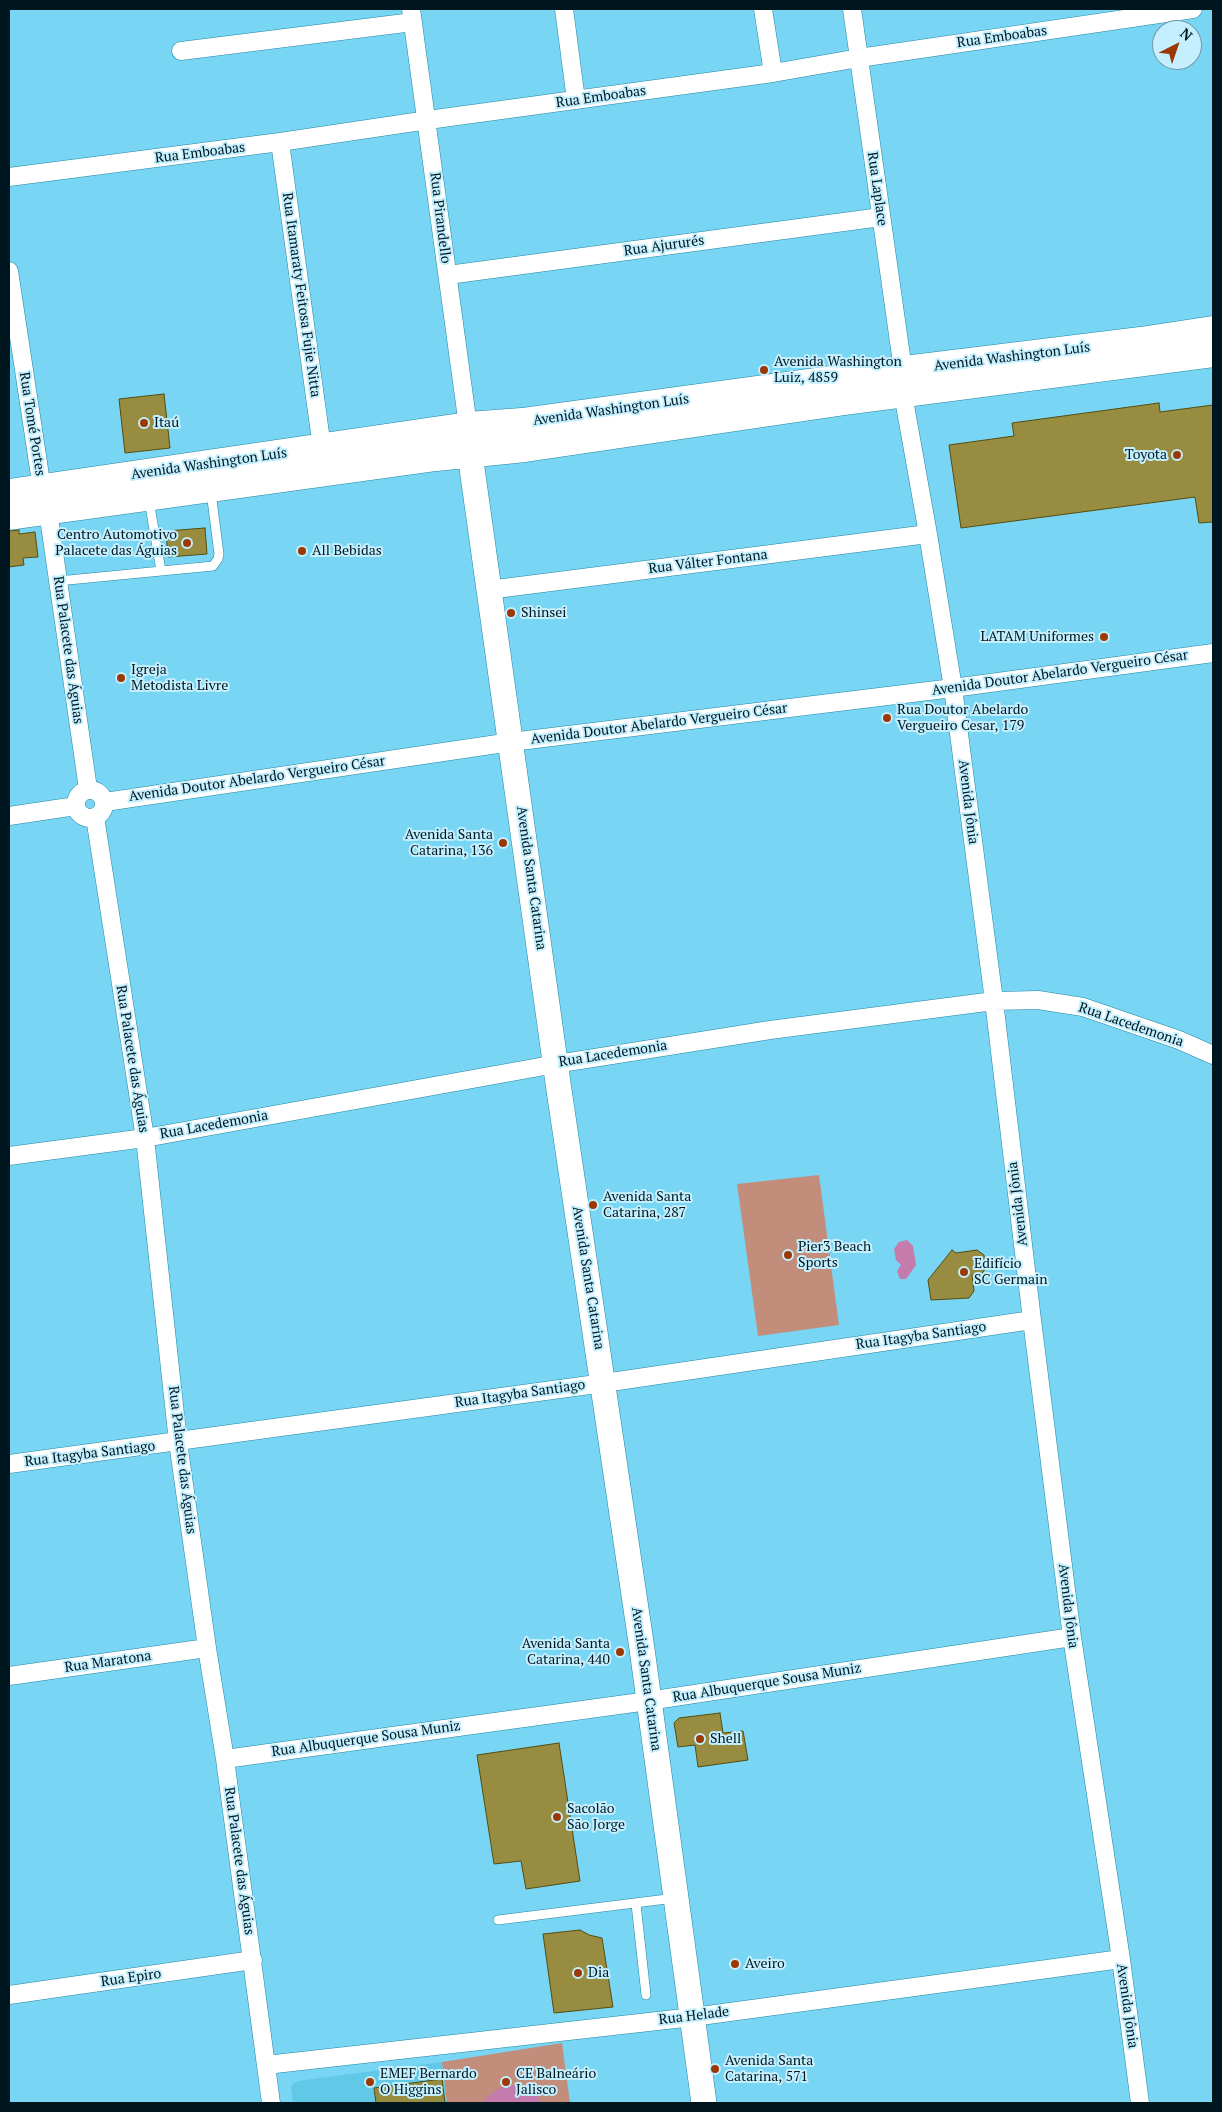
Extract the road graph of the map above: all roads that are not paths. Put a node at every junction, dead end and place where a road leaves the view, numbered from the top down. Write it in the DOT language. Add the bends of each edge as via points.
graph roads {
  1 [pos="564,9"];
  2 [pos="763,9"];
  3 [pos="852,9"];
  4 [pos="1193,9"];
  5 [pos="412,15"];
  6 [pos="181,51"];
  7 [pos="859,58"];
  8 [pos="773,74"];
  9 [pos="576,100"];
  10 [pos="428,120"];
  11 [pos="280,142"];
  12 [pos="9,177"];
  13 [pos="881,217"];
  14 [pos="9,271"];
  15 [pos="448,275"];
  16 [pos="11,307"];
  17 [pos="1213,311"];
  18 [pos="1213,330"];
  19 [pos="1144,352"];
  20 [pos="1213,354"];
  21 [pos="1213,371"];
  22 [pos="903,382"];
  23 [pos="468,426"];
  24 [pos="322,448"];
  25 [pos="470,454"];
  26 [pos="211,488"];
  27 [pos="9,493"];
  28 [pos="149,497"];
  29 [pos="45,500"];
  30 [pos="9,516"];
  31 [pos="928,534"];
  32 [pos="160,571"];
  33 [pos="58,581"];
  34 [pos="488,590"];
  35 [pos="1213,653"];
  36 [pos="953,688"];
  37 [pos="511,742"];
  38 [pos="88,789"];
  39 [pos="105,802"];
  40 [pos="76,806"];
  41 [pos="9,816"];
  42 [pos="95,817"];
  43 [pos="994,1001"];
  44 [pos="1213,1056"];
  45 [pos="556,1064"];
  46 [pos="145,1138"];
  47 [pos="9,1156"];
  48 [pos="1032,1320"];
  49 [pos="604,1383"];
  50 [pos="178,1442"];
  51 [pos="9,1464"];
  52 [pos="1072,1637"];
  53 [pos="207,1648"];
  54 [pos="9,1676"];
  55 [pos="648,1701"];
  56 [pos="225,1759"];
  57 [pos="676,1898"];
  58 [pos="636,1904"];
  59 [pos="498,1920"];
  60 [pos="1121,1959"];
  61 [pos="253,1960"];
  62 [pos="9,1995"];
  63 [pos="646,1995"];
  64 [pos="693,2017"];
  65 [pos="266,2065"];
  66 [pos="271,2103"];
  67 [pos="704,2103"];
  68 [pos="1140,2103"];
  1 -- 9 [label="street"];
  2 -- 8 [label="street"];
  3 -- 7 [label="street, Rua Laplace"];
  4 -- 7 [label="street, Rua Emboabas"];
  5 -- 6 [label="street"];
  5 -- 10 [label="street, Rua Pirandello"];
  7 -- 8 [label="street, Rua Emboabas"];
  7 -- 13 [label="street, Rua Laplace"];
  8 -- 9 [label="street, Rua Emboabas"];
  9 -- 10 [label="street, Rua Emboabas"];
  10 -- 11 [label="street, Rua Emboabas"];
  10 -- 15 [label="street, Rua Pirandello"];
  11 -- 12 [label="street, Rua Emboabas"];
  11 -- 24 [label="street, Rua Itamaraty Feitosa Fujie Nitta"];
  13 -- 15 [label="street, Rua Ajururés"];
  13 -- 22 [label="street, Rua Laplace"];
  14 -- 16 [label="street, Rua Tomé Portes"];
  15 -- 23 [label="street, Rua Pirandello"];
  16 -- 29 [label="street, Rua Tomé Portes"];
  17 -- 19 [label="highway"];
  18 -- 19 [label="highway, Avenida Washington Luís" via="1181,335"];
  19 -- 20 [label="highway, Avenida Washington Luís"];
  19 -- 21 [label="highway" via="1189,373"];
  19 -- 22 [label="highway, Avenida Washington Luís"];
  22 -- 23 [label="highway, Avenida Washington Luís"];
  22 -- 25 [label="highway, Avenida Washington Luís" via="525,448"];
  22 -- 31 [label="street, Avenida Jônia"];
  23 -- 24 [label="highway, Avenida Washington Luís"];
  24 -- 29 [label="highway, Avenida Washington Luís"];
  25 -- 26 [label="highway, Avenida Washington Luís"];
  25 -- 34 [label="street, Avenida Santa Catarina"];
  26 -- 28 [label="highway, Avenida Washington Luís"];
  26 -- 32 [label="lane" via="219,554 216,563 213,566"];
  27 -- 29 [label="highway, Avenida Washington Luís"];
  28 -- 29 [label="highway, Avenida Washington Luís"];
  28 -- 32 [label="lane"];
  29 -- 30 [label="highway, Avenida Washington Luís"];
  29 -- 33 [label="street, Rua Palacete das Águias"];
  31 -- 34 [label="street, Rua Válter Fontana"];
  31 -- 36 [label="street, Avenida Jônia"];
  32 -- 33 [label="lane"];
  33 -- 38 [label="street, Rua Palacete das Águias"];
  34 -- 37 [label="street, Avenida Santa Catarina"];
  35 -- 36 [label="street, Avenida Doutor Abelardo Vergueiro César"];
  36 -- 37 [label="street, Avenida Doutor Abelardo Vergueiro César"];
  36 -- 43 [label="street, Avenida Jônia"];
  37 -- 39 [label="street, Avenida Doutor Abelardo Vergueiro César"];
  37 -- 45 [label="street, Avenida Santa Catarina"];
  38 -- 39 [label="street" via="97,791"];
  38 -- 40 [label="street" via="80,794"];
  39 -- 42 [label="street" via="103,812"];
  40 -- 41 [label="street"];
  40 -- 42 [label="street" via="85,817"];
  42 -- 46 [label="street, Rua Palacete das Águias"];
  43 -- 44 [label="street, Rua Lacedemonia" via="1038,1000 1083,1007 1179,1040"];
  43 -- 45 [label="street, Rua Lacedemonia" via="770,1030"];
  43 -- 48 [label="street, Avenida Jônia"];
  45 -- 46 [label="street, Rua Lacedemonia"];
  45 -- 49 [label="street, Avenida Santa Catarina"];
  46 -- 47 [label="street, Rua Lacedemonia"];
  46 -- 50 [label="street, Rua Palacete das Águias"];
  48 -- 49 [label="street, Rua Itagyba Santiago"];
  48 -- 52 [label="street, Avenida Jônia"];
  49 -- 50 [label="street, Rua Itagyba Santiago"];
  49 -- 55 [label="street, Avenida Santa Catarina"];
  50 -- 51 [label="street, Rua Itagyba Santiago"];
  50 -- 53 [label="street, Rua Palacete das Águias"];
  52 -- 55 [label="street, Rua Albuquerque Sousa Muniz"];
  52 -- 60 [label="street, Avenida Jônia"];
  53 -- 54 [label="street, Rua Maratona"];
  53 -- 56 [label="street, Rua Palacete das Águias"];
  55 -- 56 [label="street, Rua Albuquerque Sousa Muniz"];
  55 -- 57 [label="street, Avenida Santa Catarina"];
  56 -- 61 [label="street, Rua Palacete das Águias"];
  57 -- 58 [label="lane"];
  57 -- 64 [label="street, Avenida Santa Catarina"];
  58 -- 59 [label="lane"];
  58 -- 63 [label="lane"];
  60 -- 64 [label="street, Rua Helade"];
  60 -- 68 [label="street, Avenida Jônia"];
  61 -- 62 [label="street, Rua Epiro"];
  61 -- 65 [label="street, Rua Palacete das Águias"];
  64 -- 65 [label="street, Rua Helade"];
  64 -- 67 [label="street, Avenida Santa Catarina"];
  65 -- 66 [label="street, Rua Palacete das Águias"];
}
